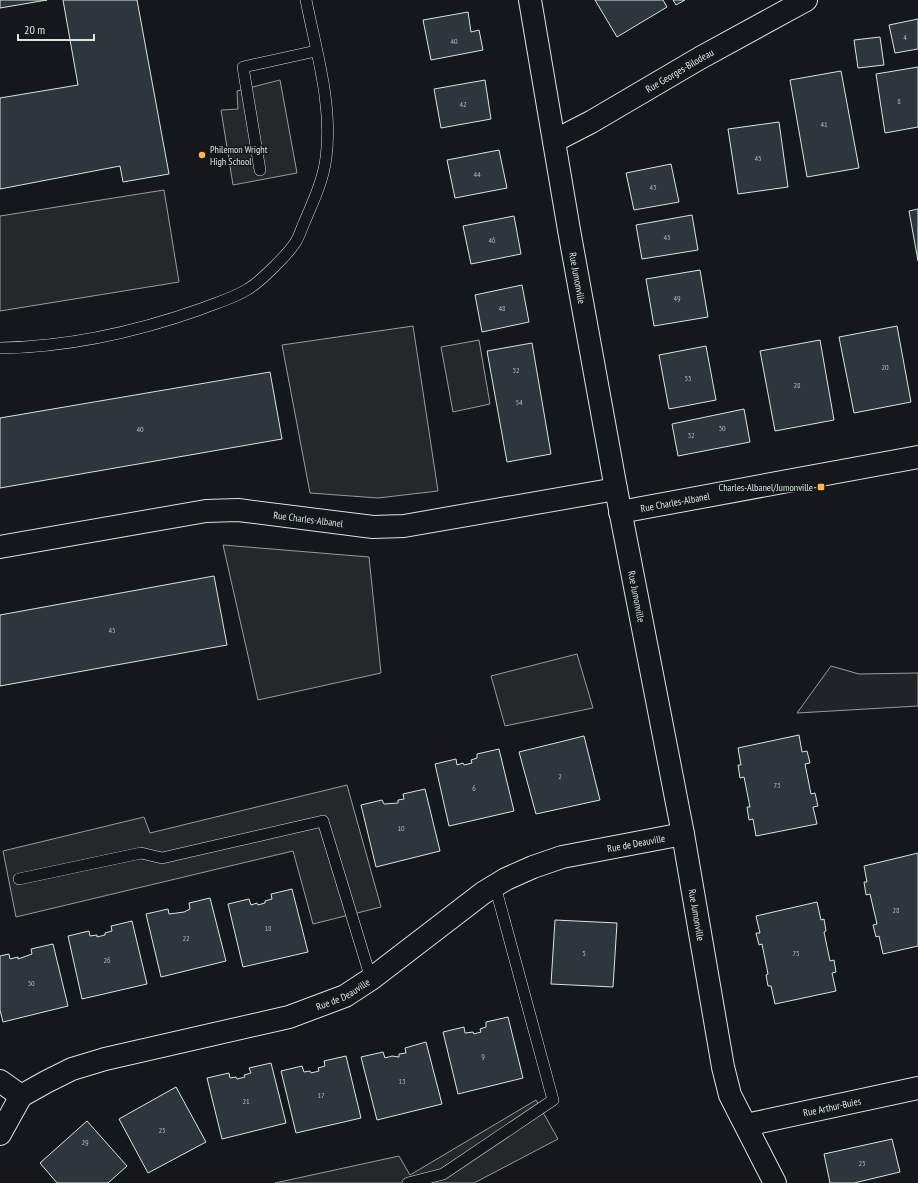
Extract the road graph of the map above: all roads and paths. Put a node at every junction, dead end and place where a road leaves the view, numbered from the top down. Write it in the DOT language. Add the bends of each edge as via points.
graph roads {
  1 [pos="306,0"];
  2 [pos="530,0"];
  3 [pos="806,0"];
  4 [pos="316,51"];
  5 [pos="554,141"];
  6 [pos="260,170"];
  7 [pos="0,348"];
  8 [pos="918,457"];
  9 [pos="616,489"];
  10 [pos="620,512"];
  11 [pos="0,547"];
  12 [pos="682,834"];
  13 [pos="19,879"];
  14 [pos="495,886"];
  15 [pos="371,979"];
  16 [pos="0,1081"];
  17 [pos="918,1088"];
  18 [pos="21,1096"];
  19 [pos="746,1125"];
  20 [pos="0,1134"];
  21 [pos="408,1183"];
  22 [pos="775,1183"];
  1 -- 4 [label="lane"];
  2 -- 5 [label="street, Rue Jumonville"];
  3 -- 5 [label="street, Rue Georges-Bilodeau"];
  4 -- 6 [label="lane" via="243,67"];
  4 -- 7 [label="lane" via="324,88 328,129 326,159 318,192 296,242 273,268 248,289 178,316 79,341"];
  5 -- 9 [label="street, Rue Jumonville"];
  8 -- 10 [label="street, Rue Charles-Albanel"];
  9 -- 10 [label="street, Rue Jumonville"];
  9 -- 11 [label="street, Rue Charles-Albanel" via="404,526 373,527 238,510 206,512"];
  10 -- 12 [label="street, Rue Jumonville"];
  12 -- 14 [label="street, Rue de Deauville" via="562,857 533,867"];
  12 -- 19 [label="street, Rue Jumonville" via="723,1067 730,1095"];
  13 -- 15 [label="lane" via="141,853 162,858 323,821"];
  14 -- 15 [label="street, Rue de Deauville"];
  14 -- 21 [label="lane" via="552,1100 443,1174"];
  15 -- 18 [label="street, Rue de Deauville" via="345,996 316,1008 289,1017 105,1059 72,1069"];
  16 -- 18 [label="street"];
  17 -- 19 [label="street, Rue Arthur-Buies"];
  18 -- 20 [label="street"];
  19 -- 22 [label="street, Rue Jumonville"];
}
